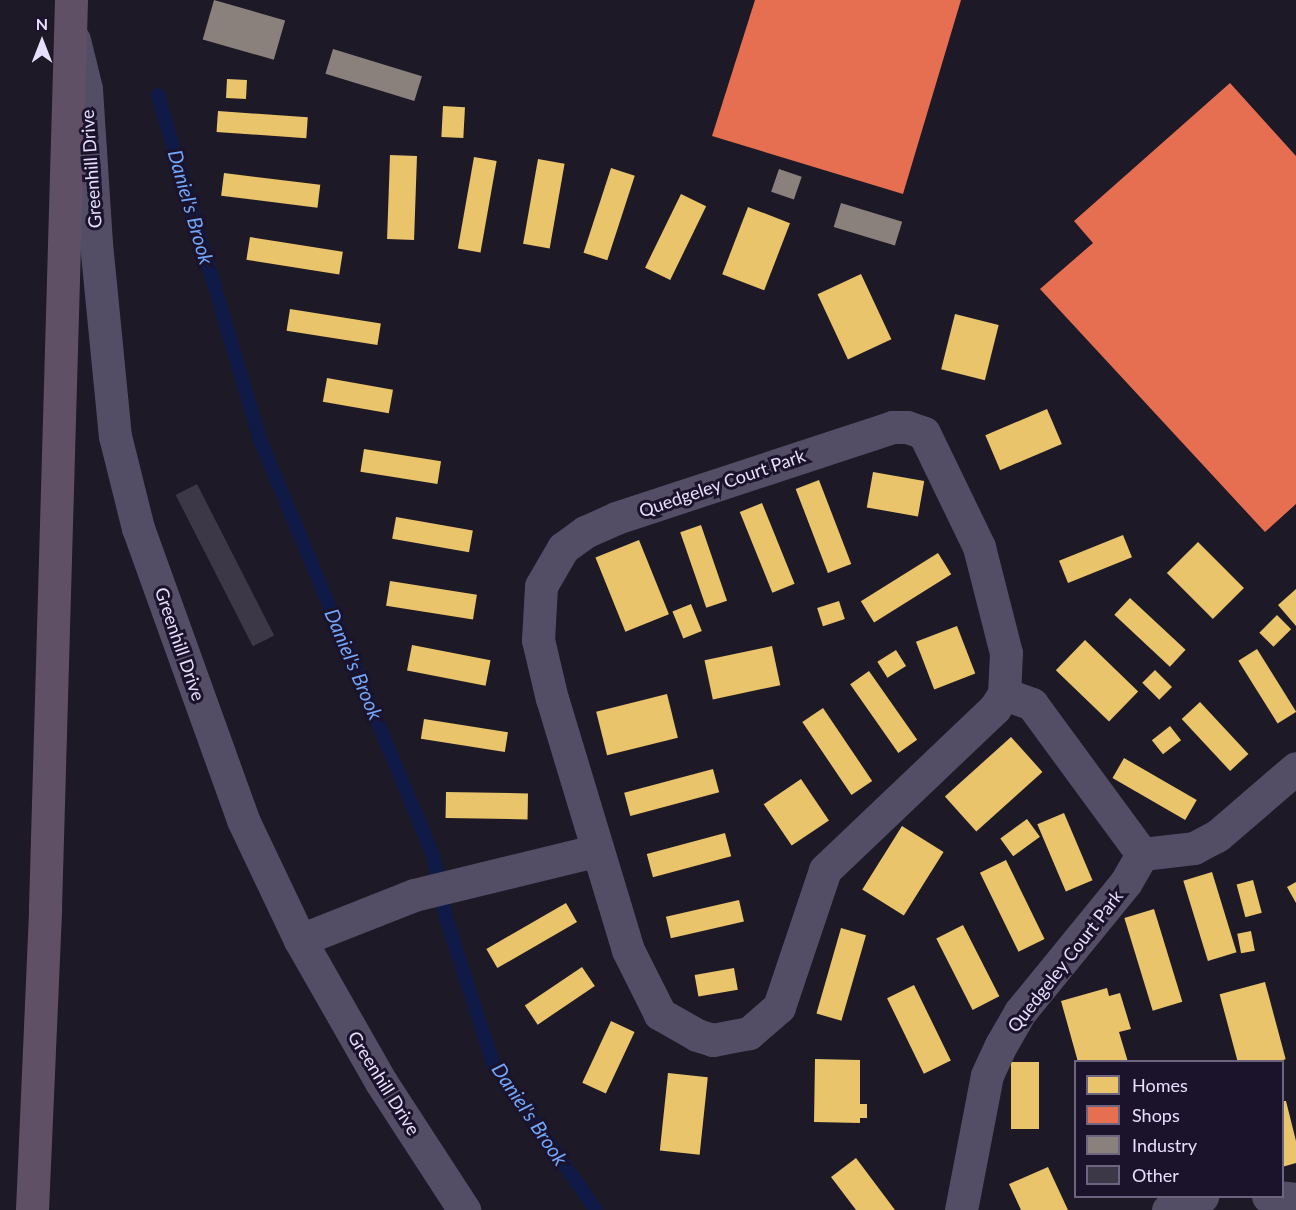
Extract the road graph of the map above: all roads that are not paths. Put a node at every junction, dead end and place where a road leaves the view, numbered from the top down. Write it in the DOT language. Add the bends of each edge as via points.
graph roads {
  1 [pos="70,11"];
  2 [pos="1004,694"];
  3 [pos="1296,768"];
  4 [pos="596,850"];
  5 [pos="1142,854"];
  6 [pos="300,940"];
  7 [pos="1199,1198"];
  8 [pos="32,1210"];
  9 [pos="464,1210"];
  10 [pos="961,1210"];
  11 [pos="1168,1210"];
  1 -- 6 [label="street, Greenhill Drive" via="86,89 96,243 118,447 138,528 239,809"];
  1 -- 8 [label="highway" via="45,908"];
  2 -- 4 [label="street, Quedgeley Court Park" via="995,708 831,863 779,1007 749,1033 713,1040 660,1014 645,991 628,950"];
  2 -- 4 [label="street, Quedgeley Court Park" via="1006,652 979,547 924,433 907,427 865,434 616,518 585,532 563,549 547,571 537,611 538,640 552,699"];
  2 -- 5 [label="street" via="1032,704"];
  3 -- 5 [label="street" via="1217,836 1194,848"];
  4 -- 6 [label="street" via="414,895"];
  5 -- 10 [label="street, Quedgeley Court Park" via="1126,882 1020,1012 1000,1046 987,1075"];
  6 -- 9 [label="street, Greenhill Drive" via="381,1082"];
  7 -- 11 [label="street"];
}
